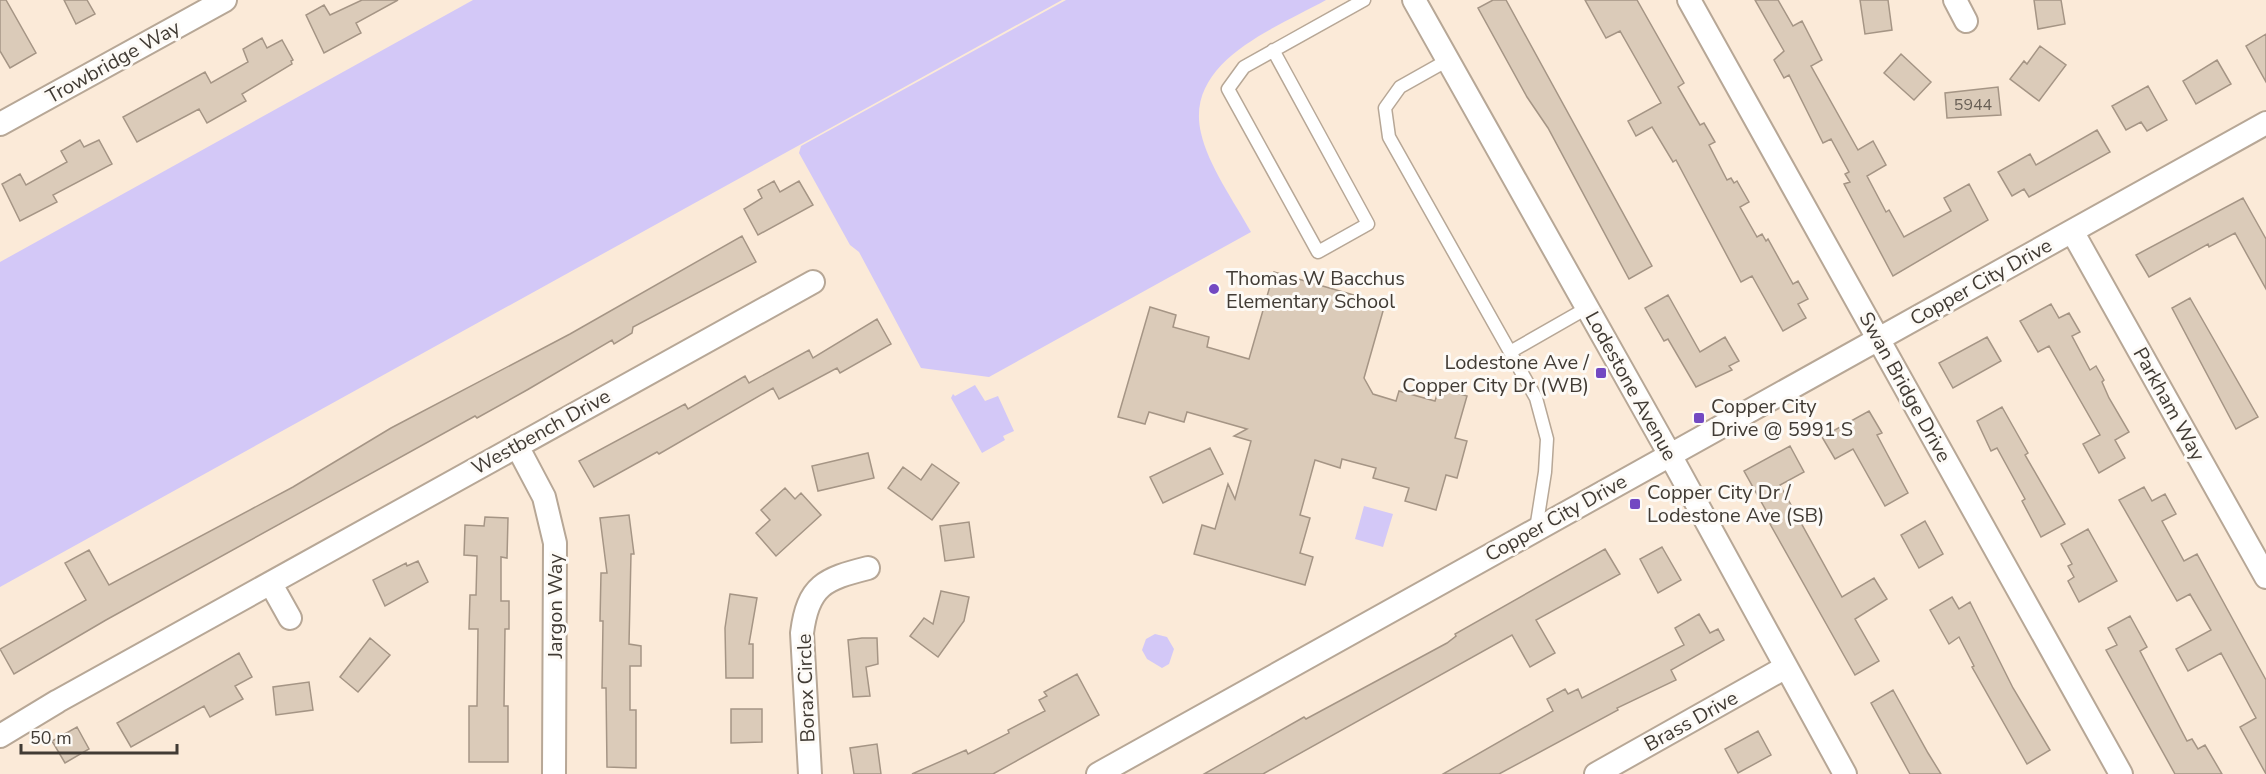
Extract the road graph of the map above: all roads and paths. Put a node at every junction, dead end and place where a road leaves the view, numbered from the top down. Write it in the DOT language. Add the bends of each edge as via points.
graph roads {
  1 [pos="225,0"];
  2 [pos="1365,0"];
  3 [pos="1414,0"];
  4 [pos="1689,0"];
  5 [pos="1955,0"];
  6 [pos="1966,21"];
  7 [pos="1274,50"];
  8 [pos="1448,60"];
  9 [pos="2266,123"];
  10 [pos="0,124"];
  11 [pos="2072,231"];
  12 [pos="813,282"];
  13 [pos="1587,308"];
  14 [pos="1878,339"];
  15 [pos="1510,352"];
  16 [pos="517,446"];
  17 [pos="1670,455"];
  18 [pos="1536,529"];
  19 [pos="868,568"];
  20 [pos="2266,577"];
  21 [pos="271,584"];
  22 [pos="290,618"];
  23 [pos="1786,667"];
  24 [pos="0,736"];
  25 [pos="554,774"];
  26 [pos="810,774"];
  27 [pos="1098,774"];
  28 [pos="1596,774"];
  29 [pos="1845,774"];
  30 [pos="2121,774"];
  1 -- 10 [label="street, Trowbridge Way"];
  2 -- 7 [label="lane"];
  3 -- 8 [label="street, Lodestone Avenue"];
  4 -- 14 [label="street, Swan Bridge Drive"];
  5 -- 6 [label="street"];
  7 -- 7 [label="lane" via="1245,67 1228,89 1318,252 1368,224"];
  8 -- 13 [label="street, Lodestone Avenue"];
  8 -- 15 [label="lane" via="1400,87 1385,108 1389,137"];
  9 -- 11 [label="street, Copper City Drive"];
  11 -- 14 [label="street, Copper City Drive"];
  11 -- 20 [label="street, Parkham Way"];
  12 -- 16 [label="street, Westbench Drive"];
  13 -- 15 [label="lane"];
  13 -- 17 [label="street, Lodestone Avenue"];
  14 -- 17 [label="street, Copper City Drive"];
  14 -- 30 [label="street, Swan Bridge Drive"];
  15 -- 18 [label="lane" via="1536,398 1547,439"];
  16 -- 21 [label="street, Westbench Drive"];
  16 -- 25 [label="street, Jargon Way" via="544,497 555,543"];
  17 -- 18 [label="street, Copper City Drive"];
  17 -- 23 [label="street, Lodestone Avenue"];
  18 -- 27 [label="street, Copper City Drive"];
  19 -- 26 [label="street, Borax Circle" via="825,582 811,597 804,614"];
  21 -- 22 [label="street"];
  21 -- 24 [label="street, Westbench Drive"];
  23 -- 28 [label="street, Brass Drive"];
  23 -- 29 [label="street, Lodestone Avenue"];
}
